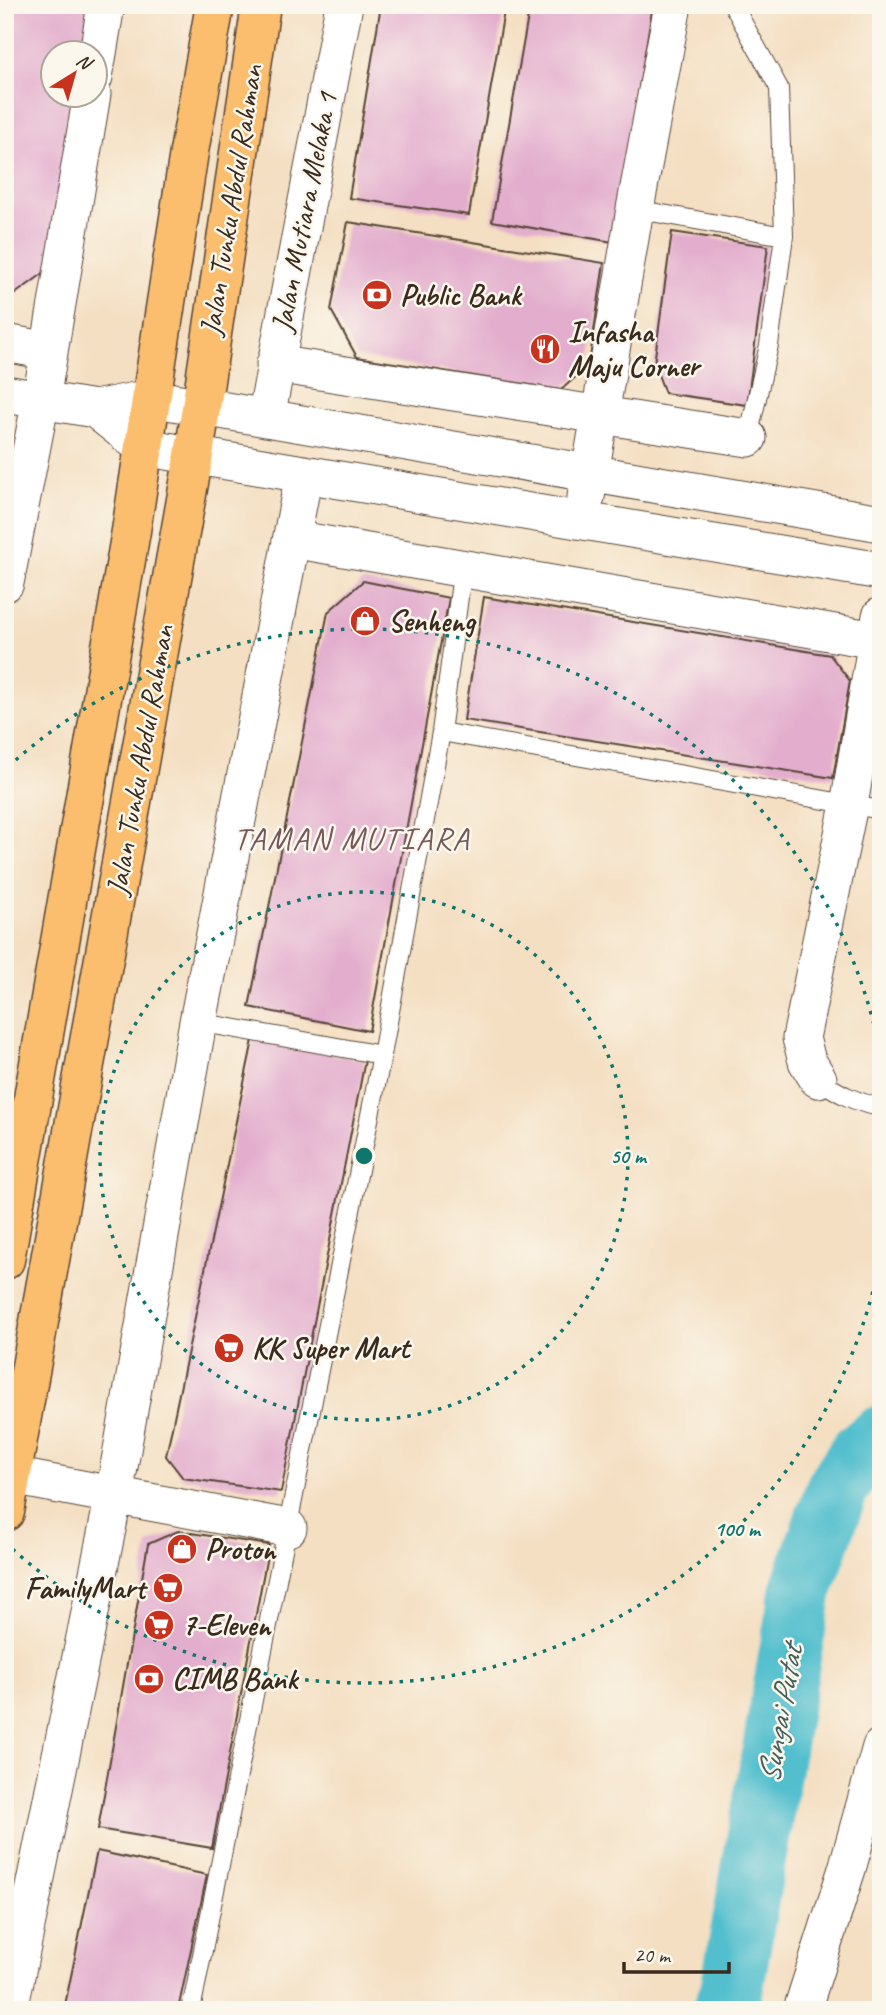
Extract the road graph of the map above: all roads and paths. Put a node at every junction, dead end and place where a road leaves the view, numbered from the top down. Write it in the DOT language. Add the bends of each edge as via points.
graph roads {
  1 [pos="106,5"];
  2 [pos="215,5"];
  3 [pos="261,5"];
  4 [pos="344,5"];
  5 [pos="673,5"];
  6 [pos="733,5"];
  7 [pos="100,38"];
  8 [pos="90,108"];
  9 [pos="635,208"];
  10 [pos="784,236"];
  11 [pos="5,343"];
  12 [pos="49,351"];
  13 [pos="275,364"];
  14 [pos="5,394"];
  15 [pos="150,398"];
  16 [pos="41,400"];
  17 [pos="200,407"];
  18 [pos="95,409"];
  19 [pos="600,415"];
  20 [pos="265,418"];
  21 [pos="748,438"];
  22 [pos="143,447"];
  23 [pos="18,453"];
  24 [pos="194,455"];
  25 [pos="590,473"];
  26 [pos="304,474"];
  27 [pos="582,521"];
  28 [pos="881,523"];
  29 [pos="292,539"];
  30 [pos="463,567"];
  31 [pos="881,570"];
  32 [pos="5,583"];
  33 [pos="879,632"];
  34 [pos="441,732"];
  35 [pos="865,807"];
  36 [pos="198,1022"];
  37 [pos="382,1055"];
  38 [pos="818,1079"];
  39 [pos="881,1107"];
  40 [pos="5,1260"];
  41 [pos="8,1494"];
  42 [pos="114,1495"];
  43 [pos="288,1528"];
  44 [pos="881,1747"];
  45 [pos="9,2010"];
  46 [pos="191,2010"];
  47 [pos="802,2010"];
  1 -- 7 [label="street"];
  2 -- 15 [label="main road, Jalan Tunku Abdul Rahman"];
  3 -- 17 [label="main road, Jalan Tunku Abdul Rahman"];
  4 -- 13 [label="street, Jalan Mutiara Melaka 1"];
  5 -- 9 [label="street"];
  6 -- 10 [label="lane" via="779,88"];
  8 -- 12 [label="street"];
  9 -- 10 [label="lane"];
  9 -- 19 [label="street"];
  10 -- 21 [label="lane" via="769,345"];
  11 -- 12 [label="street"];
  12 -- 16 [label="street"];
  13 -- 19 [label="street"];
  13 -- 20 [label="street, Jalan Mutiara Melaka 1"];
  14 -- 16 [label="street"];
  15 -- 17 [label="street"];
  15 -- 18 [label="street"];
  15 -- 22 [label="main road, Jalan Tunku Abdul Rahman"];
  16 -- 18 [label="street"];
  16 -- 23 [label="street"];
  17 -- 20 [label="street"];
  17 -- 24 [label="main road, Jalan Tunku Abdul Rahman"];
  18 -- 22 [label="street"];
  19 -- 21 [label="street"];
  19 -- 25 [label="street"];
  20 -- 25 [label="street"];
  22 -- 24 [label="street"];
  22 -- 40 [label="main road, Jalan Tunku Abdul Rahman"];
  23 -- 32 [label="street"];
  24 -- 26 [label="street"];
  24 -- 41 [label="main road, Jalan Tunku Abdul Rahman"];
  25 -- 27 [label="street"];
  25 -- 28 [label="street"];
  26 -- 27 [label="street"];
  26 -- 29 [label="street"];
  27 -- 31 [label="street"];
  29 -- 30 [label="street"];
  29 -- 36 [label="street"];
  30 -- 33 [label="street"];
  30 -- 34 [label="lane"];
  33 -- 35 [label="street"];
  34 -- 35 [label="lane"];
  34 -- 37 [label="lane"];
  35 -- 38 [label="street" via="801,1038"];
  36 -- 37 [label="lane"];
  36 -- 42 [label="street"];
  37 -- 43 [label="lane"];
  38 -- 39 [label="lane" via="862,1104"];
  41 -- 42 [label="street"];
  42 -- 43 [label="street"];
  42 -- 45 [label="street"];
  43 -- 46 [label="lane"];
  44 -- 47 [label="street"];
}
